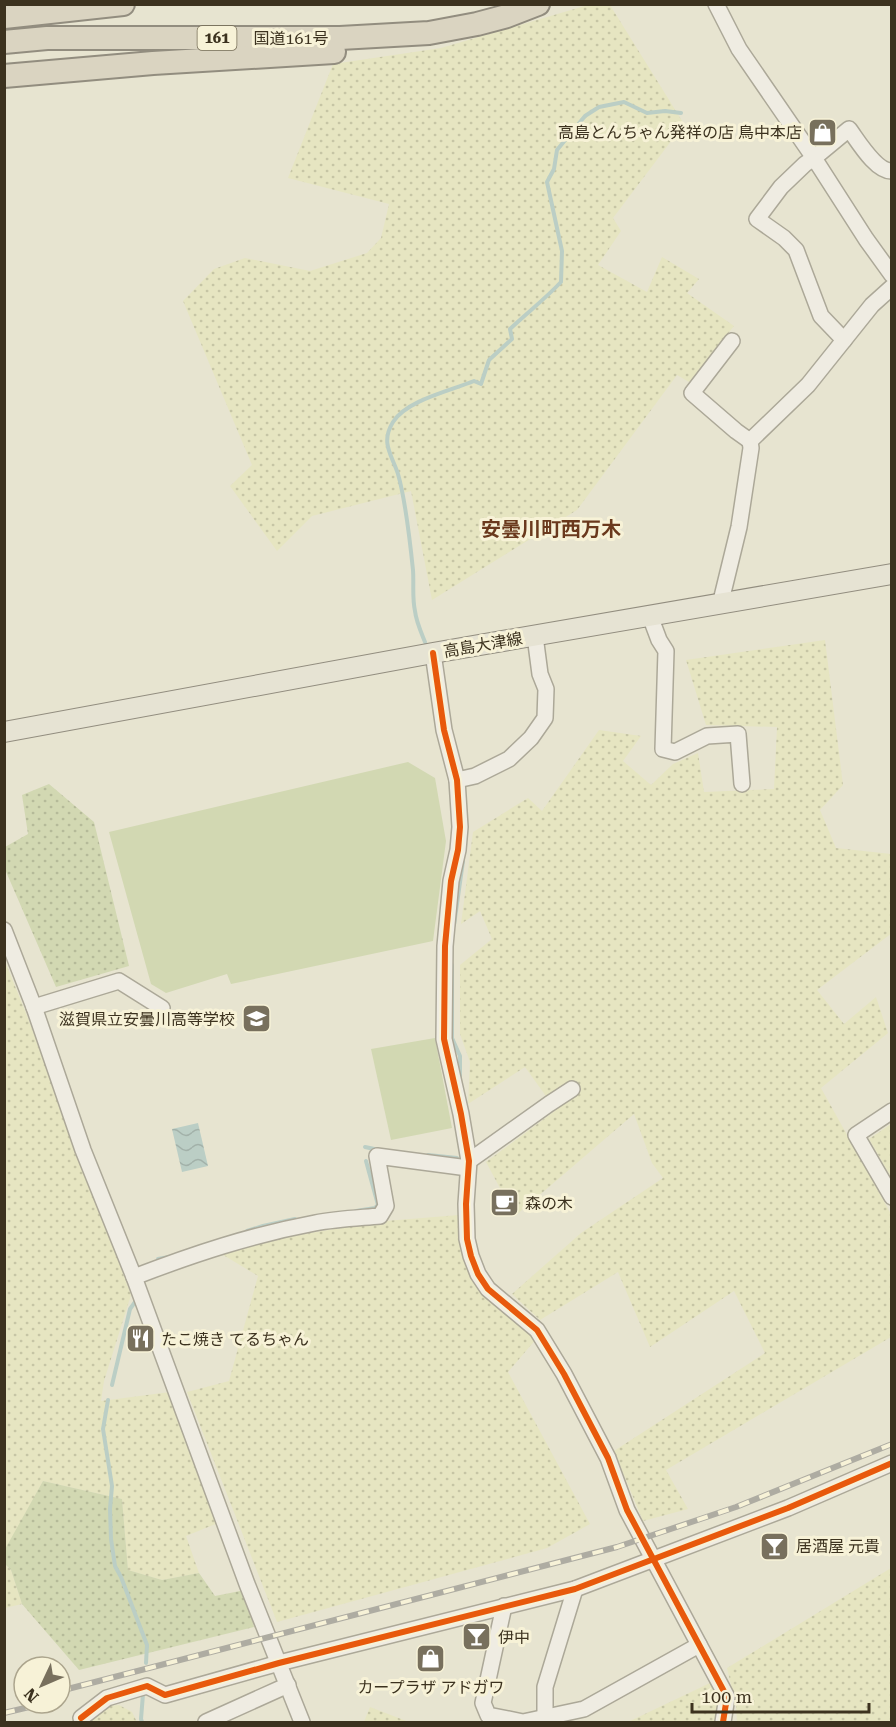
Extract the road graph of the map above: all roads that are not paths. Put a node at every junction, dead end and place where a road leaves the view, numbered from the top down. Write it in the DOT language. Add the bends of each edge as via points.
graph roads {
  1 [pos="123,4"];
  2 [pos="538,4"];
  3 [pos="716,4"];
  4 [pos="4,17"];
  5 [pos="429,33"];
  6 [pos="4,42"];
  7 [pos="4,76"];
  8 [pos="814,158"];
  9 [pos="891,171"];
  10 [pos="891,275"];
  11 [pos="891,287"];
  12 [pos="844,340"];
  13 [pos="732,341"];
  14 [pos="750,441"];
  15 [pos="891,574"];
  16 [pos="720,605"];
  17 [pos="650,616"];
  18 [pos="535,636"];
  19 [pos="433,653"];
  20 [pos="4,732"];
  21 [pos="457,780"];
  22 [pos="742,784"];
  23 [pos="4,930"];
  24 [pos="34,1007"];
  25 [pos="162,1008"];
  26 [pos="572,1089"];
  27 [pos="891,1111"];
  28 [pos="469,1165"];
  29 [pos="891,1197"];
  30 [pos="134,1277"];
  31 [pos="891,1463"];
  32 [pos="654,1559"];
  33 [pos="575,1589"];
  34 [pos="504,1606"];
  35 [pos="699,1645"];
  36 [pos="279,1663"];
  37 [pos="288,1685"];
  38 [pos="81,1718"];
  39 [pos="547,1720"];
  40 [pos="206,1722"];
  41 [pos="302,1722"];
  42 [pos="723,1722"];
  1 -- 4 [label="highway"];
  2 -- 5 [label="highway, 国道161号 / 161" via="497,19"];
  3 -- 8 [label="street" via="739,49"];
  5 -- 6 [label="highway, 国道161号 / 161" via="340,38 47,38"];
  5 -- 7 [label="highway" via="338,52"];
  8 -- 9 [label="street" via="849,129 878,166"];
  8 -- 10 [label="street"];
  8 -- 12 [label="street" via="781,188 758,219 796,250 821,316"];
  11 -- 12 [label="street"];
  12 -- 14 [label="street" via="808,385"];
  13 -- 14 [label="street" via="692,393"];
  14 -- 16 [label="street" via="739,527"];
  15 -- 16 [label="main road, 高島大津線"];
  16 -- 17 [label="main road, 高島大津線"];
  17 -- 18 [label="main road, 高島大津線"];
  17 -- 22 [label="street" via="666,651 663,748 675,752 707,736 738,734"];
  18 -- 19 [label="main road, 高島大津線"];
  18 -- 21 [label="street" via="546,689 544,718 531,738 509,759 475,776"];
  19 -- 20 [label="main road, 高島大津線"];
  19 -- 21 [label="street" via="444,730"];
  21 -- 28 [label="street" via="460,827 444,946 444,1039"];
  23 -- 24 [label="street"];
  24 -- 25 [label="street" via="119,981"];
  24 -- 30 [label="street" via="83,1150"];
  26 -- 28 [label="street"];
  27 -- 29 [label="street" via="856,1135"];
  28 -- 30 [label="street" via="377,1156 386,1206 380,1216 318,1222 248,1238"];
  28 -- 32 [label="street" via="467,1239 478,1274 488,1289 537,1330 608,1458 627,1510"];
  30 -- 36 [label="street"];
  31 -- 32 [label="street" via="788,1508"];
  32 -- 33 [label="street"];
  32 -- 35 [label="street"];
  33 -- 34 [label="street"];
  33 -- 39 [label="street" via="545,1687"];
  34 -- 36 [label="street"];
  34 -- 39 [label="street" via="483,1703 489,1715 523,1722"];
  35 -- 39 [label="street" via="584,1709"];
  35 -- 42 [label="street" via="727,1697"];
  36 -- 37 [label="street"];
  36 -- 38 [label="street" via="165,1695 147,1686 107,1698"];
  37 -- 40 [label="street"];
  37 -- 41 [label="street"];
}
